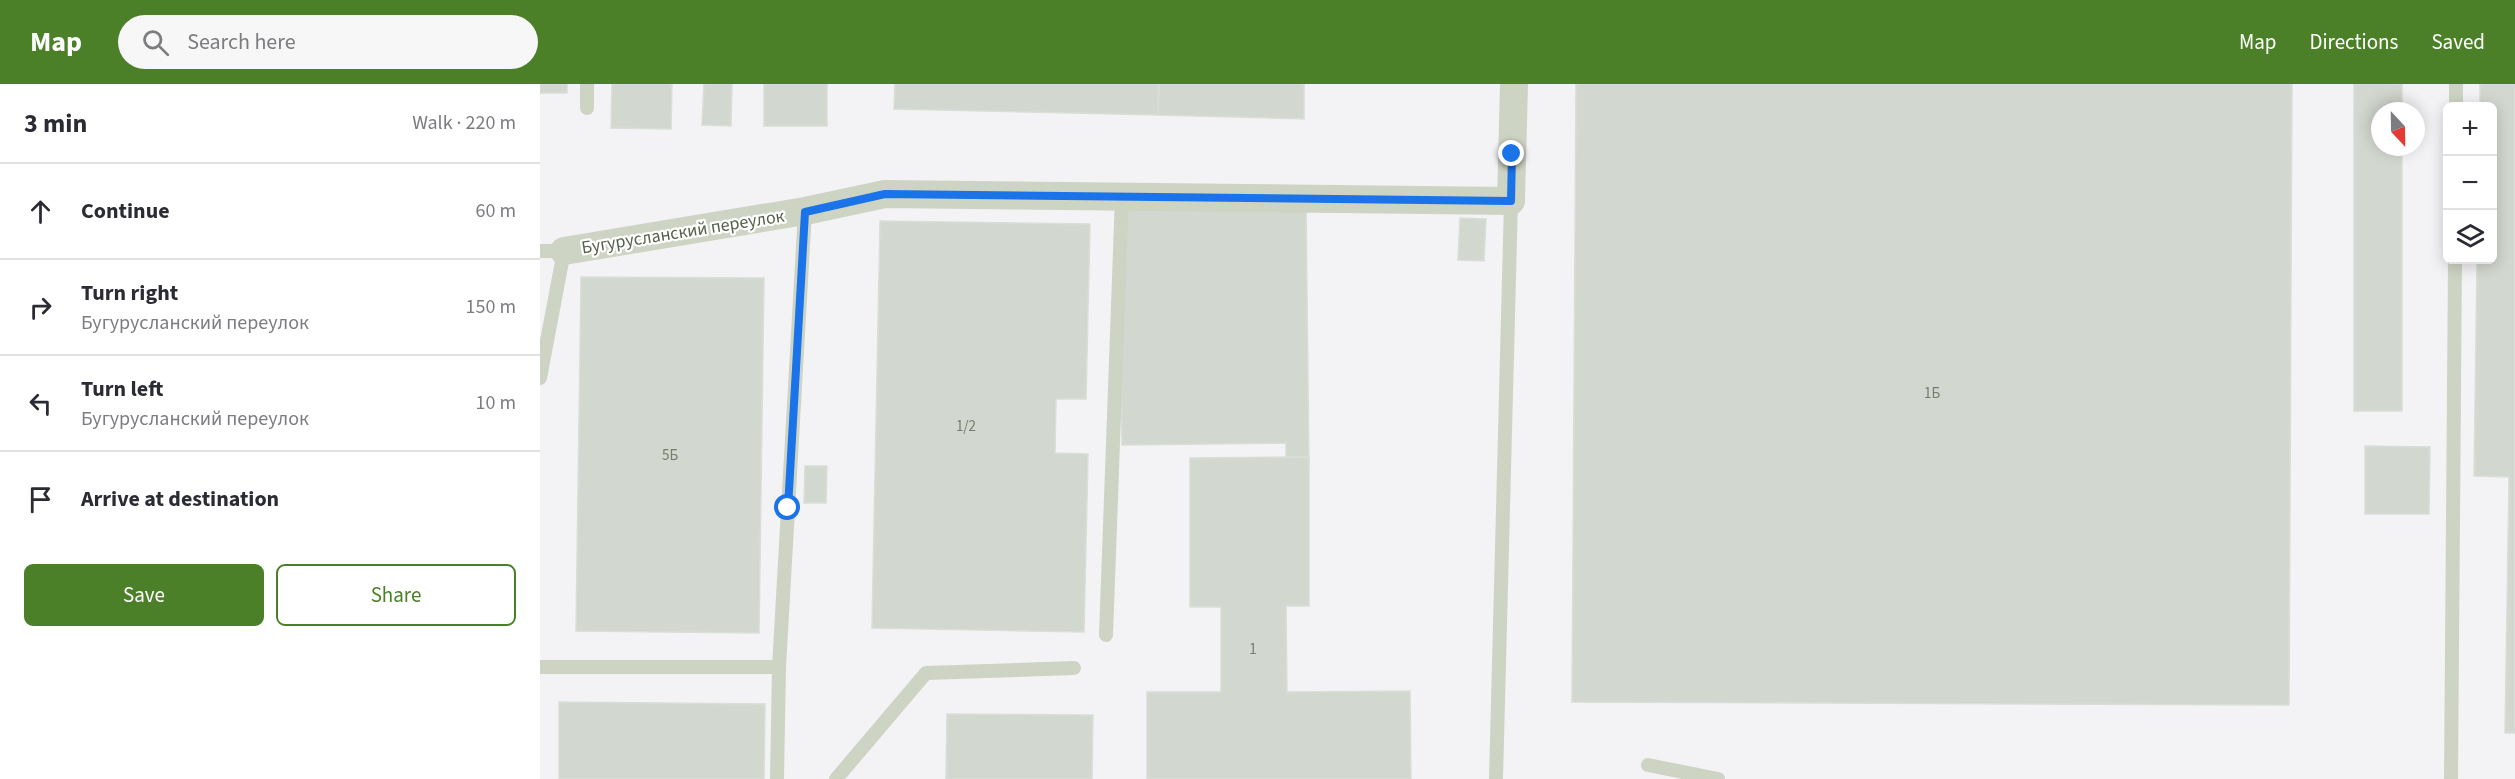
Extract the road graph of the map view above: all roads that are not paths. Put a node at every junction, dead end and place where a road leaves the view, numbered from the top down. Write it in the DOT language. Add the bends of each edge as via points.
graph roads {
  1 [pos="587,84"];
  2 [pos="1514,84"];
  3 [pos="2456,84"];
  4 [pos="2456,102"];
  5 [pos="587,108"];
  6 [pos="1122,196"];
  7 [pos="1511,201"];
  8 [pos="805,212"];
  9 [pos="552,251"];
  10 [pos="2455,264"];
  11 [pos="540,378"];
  12 [pos="1106,634"];
  13 [pos="779,667"];
  14 [pos="540,668"];
  15 [pos="1074,668"];
  16 [pos="1648,765"];
  17 [pos="777,779"];
  18 [pos="836,779"];
  19 [pos="1496,779"];
  20 [pos="1718,779"];
  21 [pos="2451,779"];
  1 -- 5 [label="lane"];
  2 -- 7 [label="street"];
  3 -- 4 [label="lane"];
  6 -- 7 [label="street, Бугурусланский переулок"];
  6 -- 8 [label="street, Бугурусланский переулок" via="885,194"];
  6 -- 12 [label="lane"];
  7 -- 19 [label="lane"];
  8 -- 9 [label="street, Бугурусланский переулок"];
  8 -- 13 [label="lane"];
  9 -- 11 [label="lane"];
  10 -- 21 [label="lane"];
  13 -- 14 [label="lane"];
  13 -- 17 [label="lane"];
  15 -- 18 [label="lane" via="926,673"];
  16 -- 20 [label="lane"];
}
